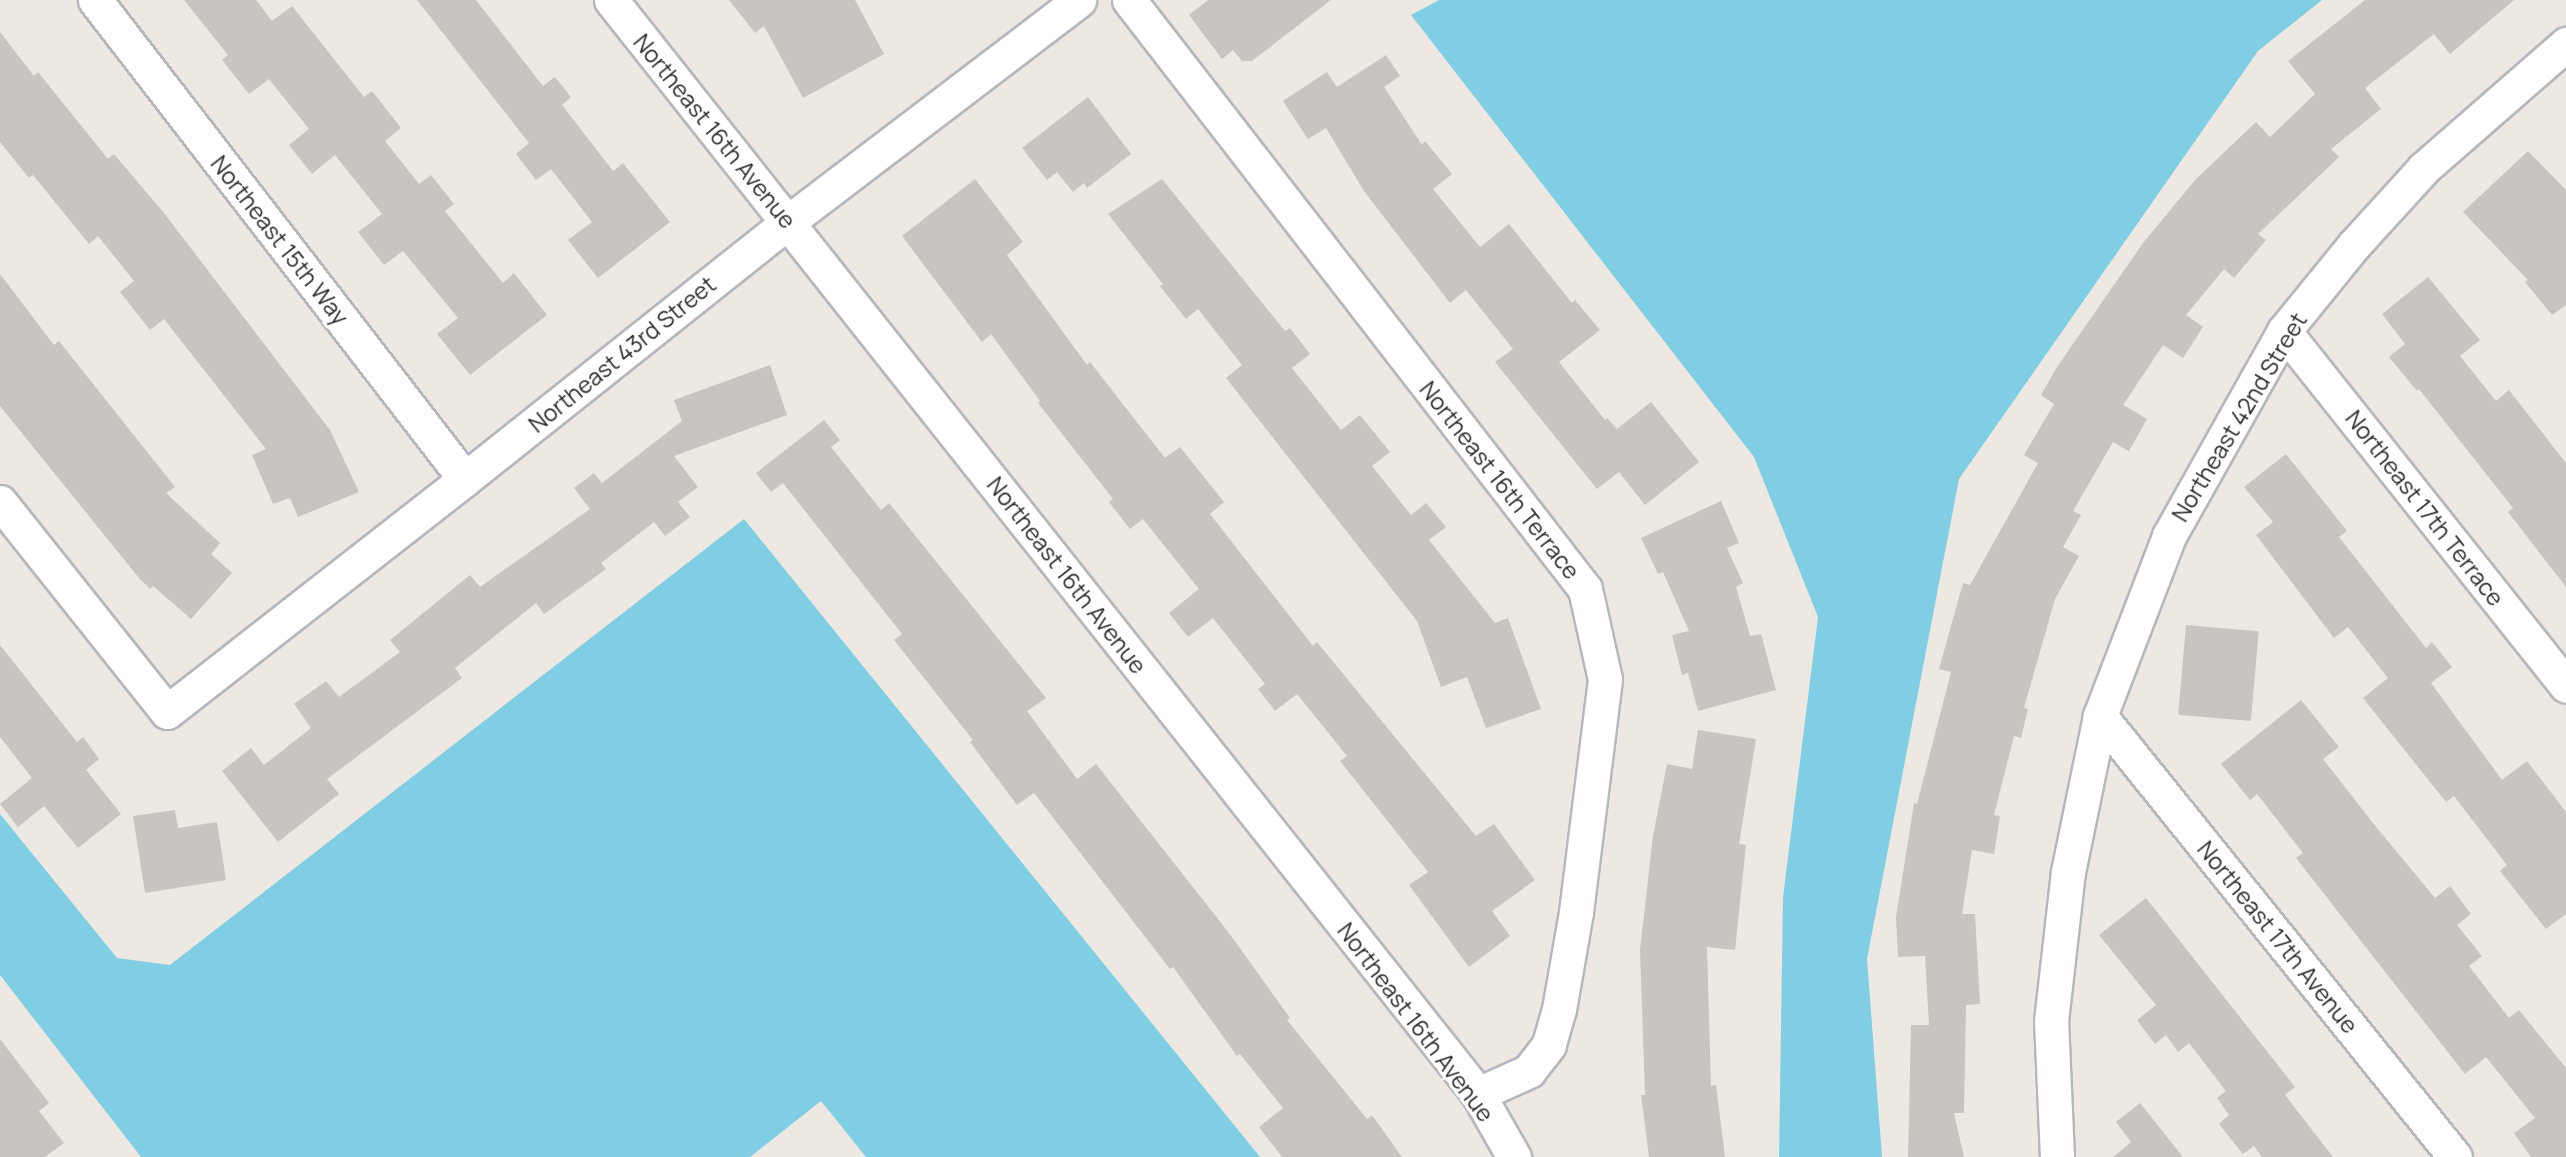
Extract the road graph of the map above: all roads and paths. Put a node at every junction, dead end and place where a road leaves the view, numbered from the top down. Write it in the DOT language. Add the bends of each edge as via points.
graph roads {
  1 [pos="95,0"];
  2 [pos="611,0"];
  3 [pos="1079,0"];
  4 [pos="1129,0"];
  5 [pos="2563,52"];
  6 [pos="788,222"];
  7 [pos="2284,331"];
  8 [pos="466,479"];
  9 [pos="0,502"];
  10 [pos="2566,685"];
  11 [pos="2100,716"];
  12 [pos="1478,1094"];
  13 [pos="1514,1157"];
  14 [pos="2057,1157"];
  15 [pos="2455,1157"];
  1 -- 8 [label="street, Northeast 15th Way"];
  2 -- 6 [label="street, Northeast 16th Avenue"];
  3 -- 6 [label="street, Northeast 43rd Street"];
  4 -- 12 [label="street, Northeast 16th Terrace" via="1585,589 1605,679 1559,1009 1549,1045 1529,1071"];
  5 -- 7 [label="street, Northeast 42nd Street" via="2424,168"];
  6 -- 8 [label="street, Northeast 43rd Street"];
  6 -- 12 [label="street, Northeast 16th Avenue"];
  7 -- 10 [label="street, Northeast 17th Terrace"];
  7 -- 11 [label="street, Northeast 42nd Street" via="2169,536"];
  8 -- 9 [label="street, Northeast 43rd Street" via="167,712"];
  11 -- 14 [label="street" via="2068,872 2051,1021"];
  11 -- 15 [label="street, Northeast 17th Avenue"];
  12 -- 13 [label="street, Northeast 16th Avenue"];
}
